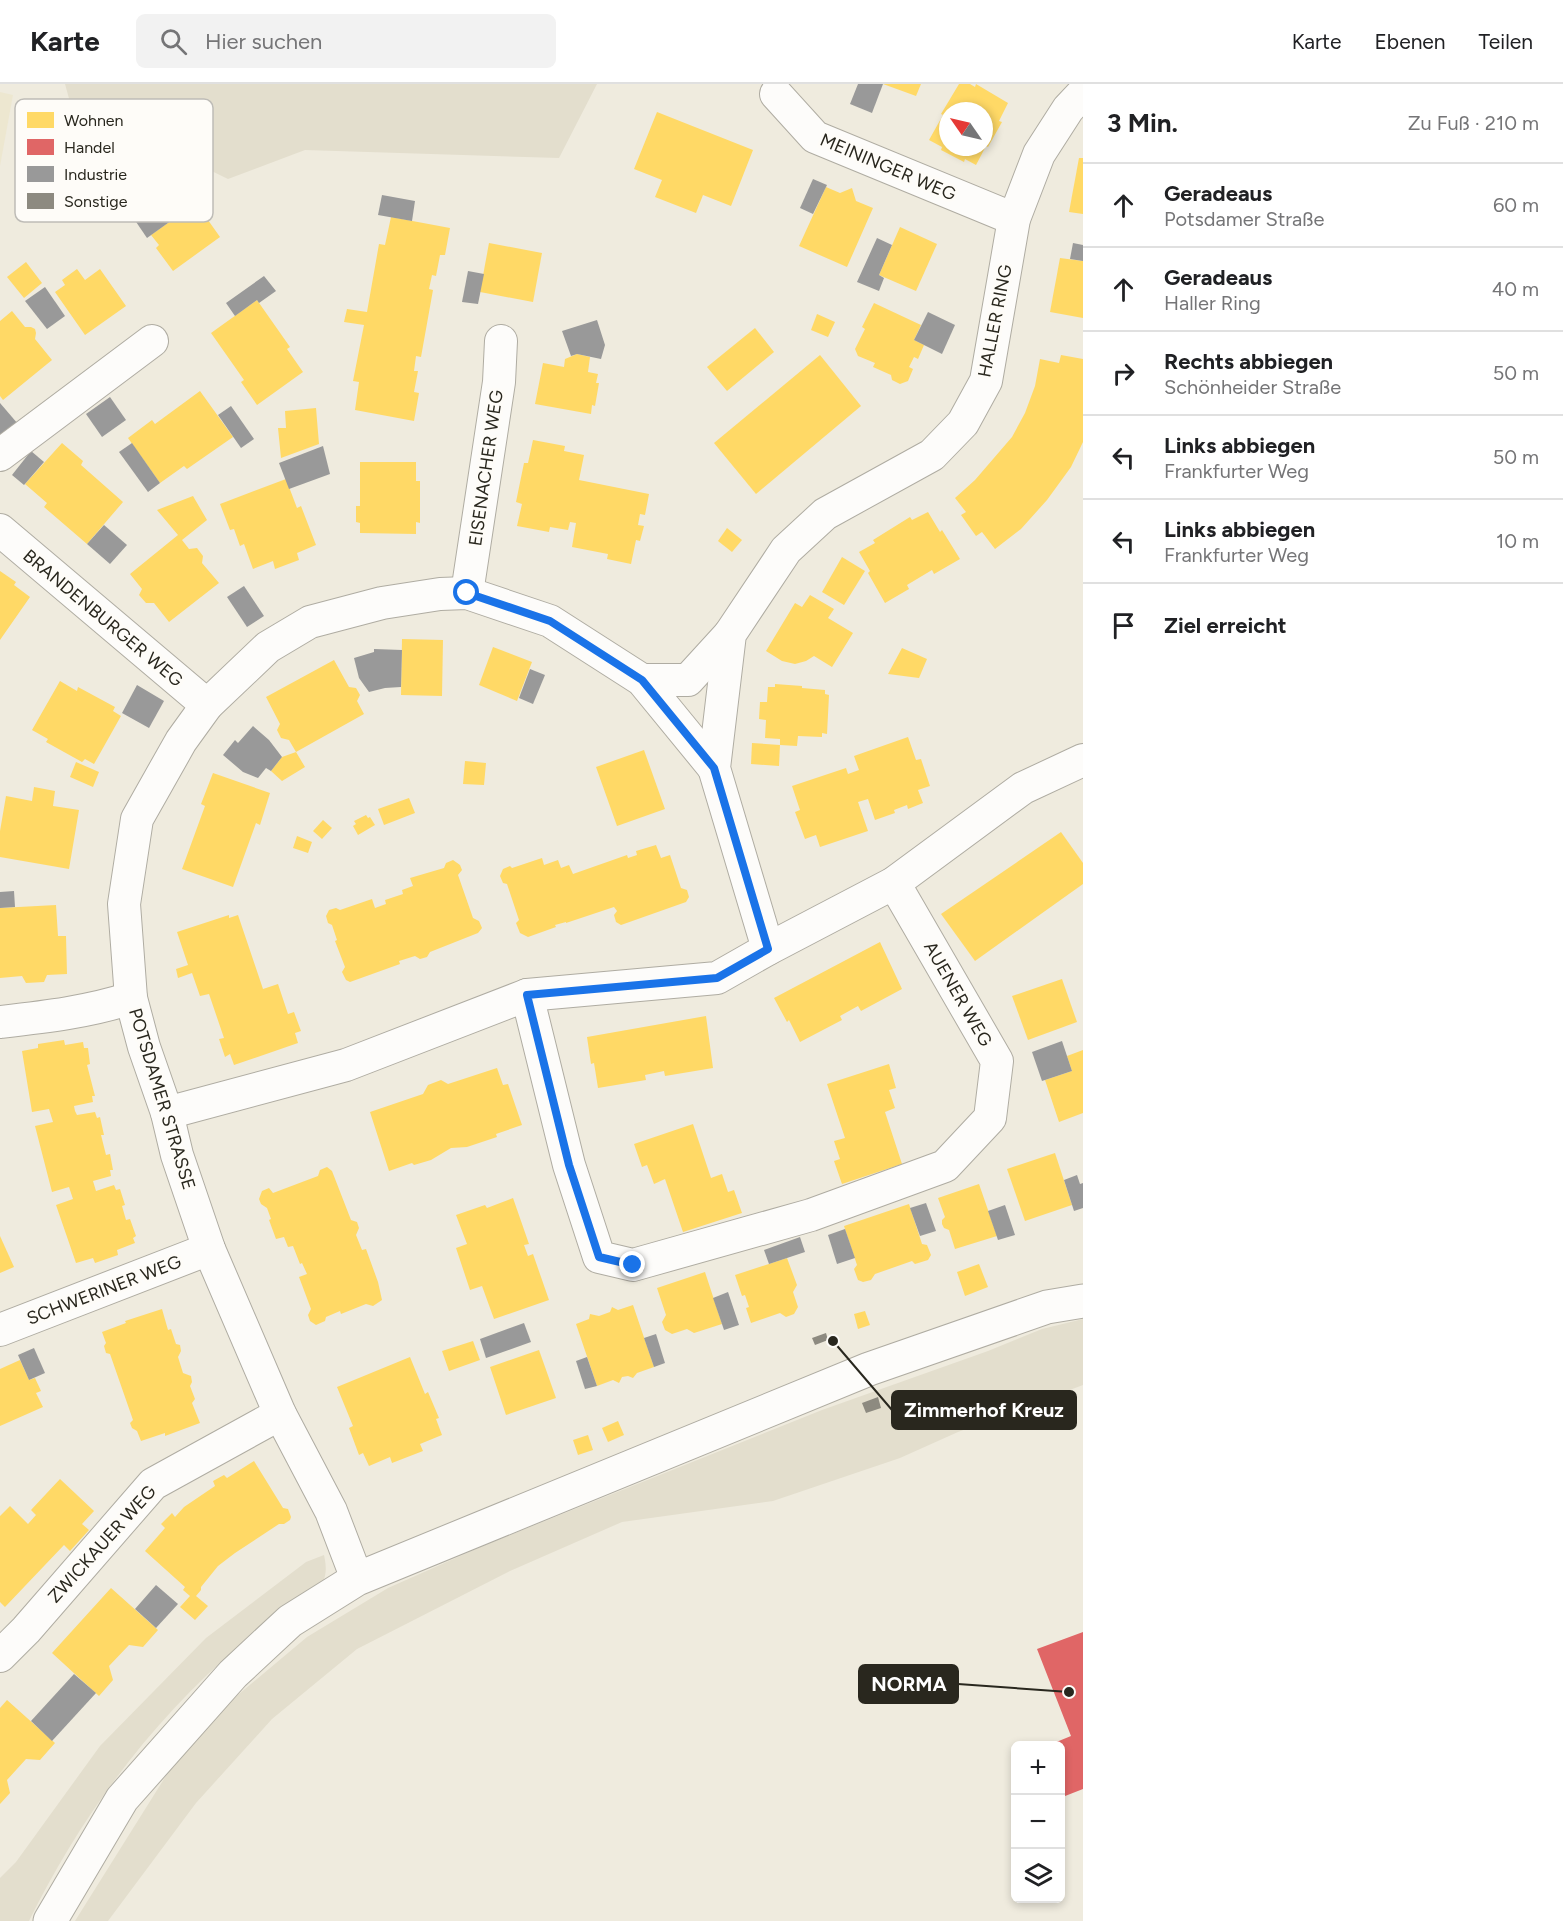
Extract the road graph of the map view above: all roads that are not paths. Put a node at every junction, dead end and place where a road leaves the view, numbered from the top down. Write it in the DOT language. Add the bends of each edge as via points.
graph roads {
  1 [pos="1083,93"];
  2 [pos="776,94"];
  3 [pos="1014,219"];
  4 [pos="152,340"];
  5 [pos="501,341"];
  6 [pos="0,455"];
  7 [pos="0,530"];
  8 [pos="467,593"];
  9 [pos="730,634"];
  10 [pos="642,680"];
  11 [pos="207,705"];
  12 [pos="1083,760"];
  13 [pos="714,768"];
  14 [pos="894,883"];
  15 [pos="768,949"];
  16 [pos="527,995"];
  17 [pos="131,998"];
  18 [pos="0,1022"];
  19 [pos="167,1113"];
  20 [pos="209,1250"];
  21 [pos="1083,1301"];
  22 [pos="0,1330"];
  23 [pos="280,1414"];
  24 [pos="357,1579"];
  25 [pos="0,1656"];
  26 [pos="50,1921"];
  1 -- 3 [label="street, HALLER RING" via="1039,154"];
  2 -- 3 [label="street, MEININGER WEG" via="814,137"];
  3 -- 9 [label="street, HALLER RING" via="986,381 963,423 932,455 825,514 786,550"];
  4 -- 6 [label="street"];
  5 -- 8 [label="street, EISENACHER WEG" via="499,382"];
  7 -- 11 [label="street, BRANDENBURGER WEG"];
  8 -- 10 [label="street, POTSDAMER STRASSE" via="550,621"];
  8 -- 11 [label="street, POTSDAMER STRASSE" via="382,603 310,622 267,647"];
  9 -- 10 [label="street, HALLER RING" via="688,680"];
  9 -- 13 [label="street, HALLER RING"];
  10 -- 13 [label="street, POTSDAMER STRASSE"];
  11 -- 17 [label="street, POTSDAMER STRASSE" via="181,741 137,819 124,903"];
  12 -- 14 [label="street" via="1023,788"];
  13 -- 15 [label="street, HALLER RING"];
  14 -- 15 [label="street"];
  14 -- 16 [label="street, AUENER WEG" via="997,1061 990,1118 945,1166 812,1215 633,1265 599,1257 569,1165"];
  15 -- 16 [label="street" via="717,978"];
  16 -- 19 [label="street" via="346,1065"];
  17 -- 18 [label="street" via="62,1014"];
  17 -- 19 [label="street, POTSDAMER STRASSE"];
  19 -- 20 [label="street, POTSDAMER STRASSE"];
  20 -- 22 [label="street, SCHWERINER WEG"];
  20 -- 23 [label="street, POTSDAMER STRASSE"];
  21 -- 24 [label="street" via="1047,1307 869,1369"];
  23 -- 24 [label="street, POTSDAMER STRASSE" via="331,1510"];
  23 -- 25 [label="street, ZWICKAUER WEG" via="153,1484"];
  24 -- 26 [label="street" via="291,1621 233,1674 122,1799"];
}
